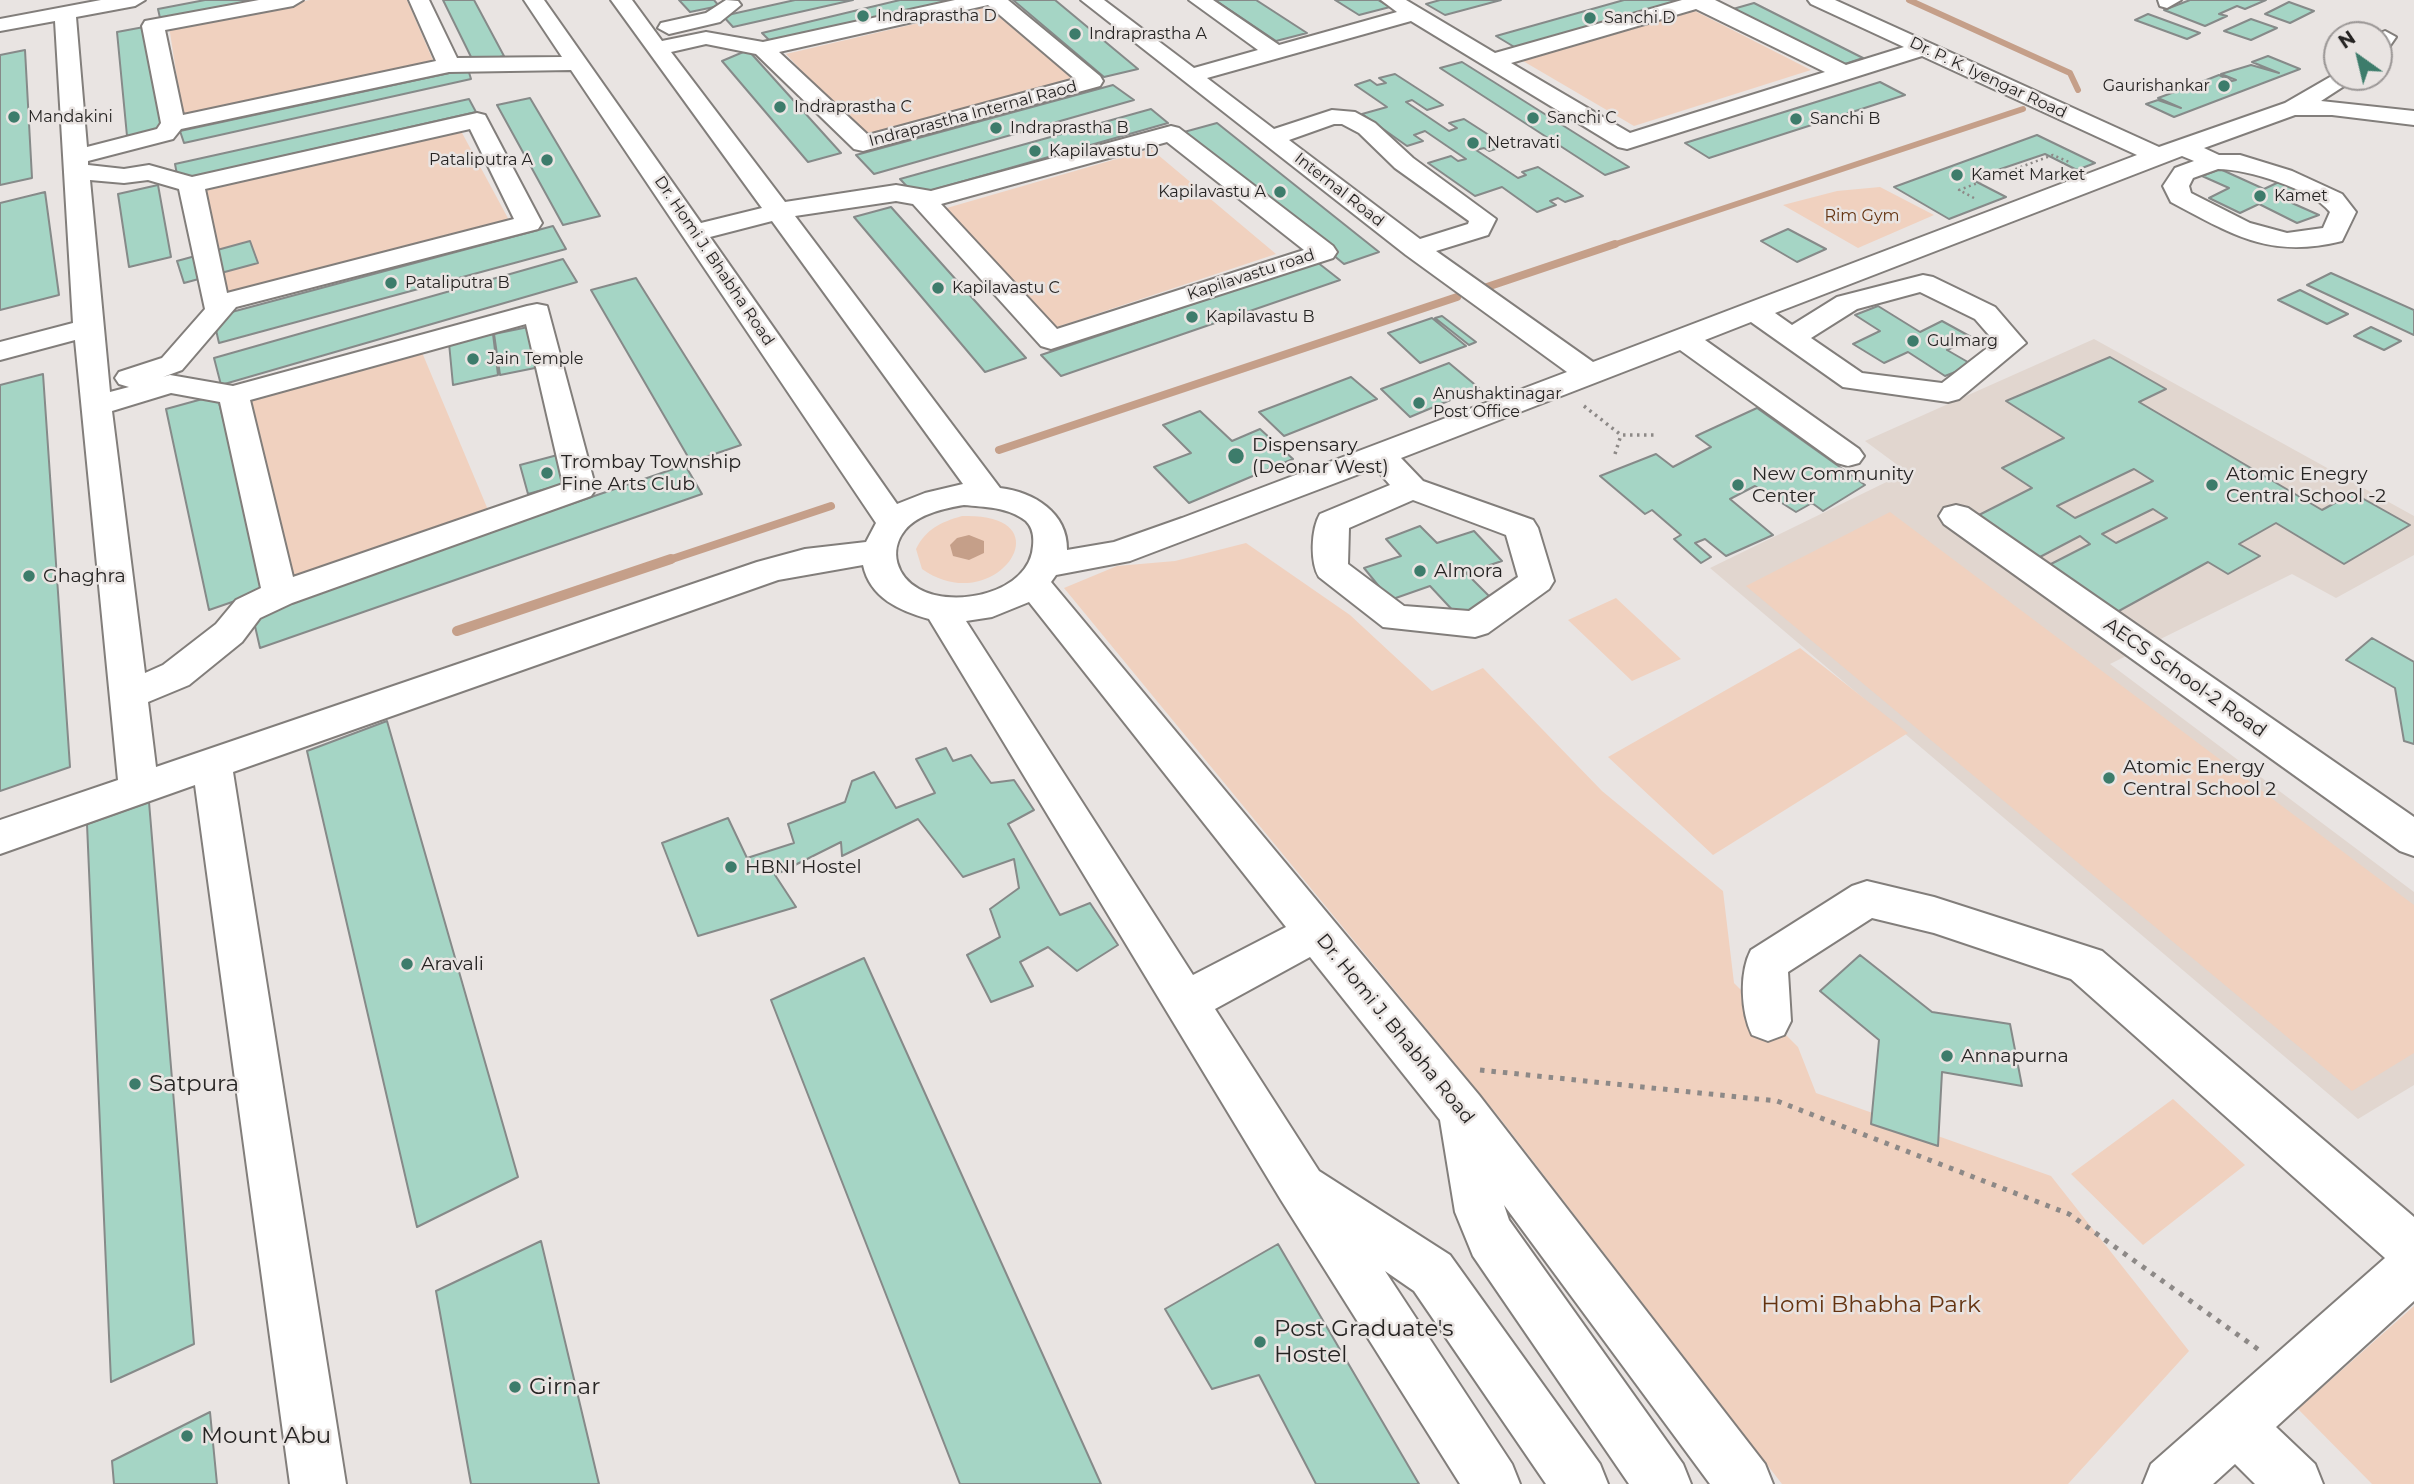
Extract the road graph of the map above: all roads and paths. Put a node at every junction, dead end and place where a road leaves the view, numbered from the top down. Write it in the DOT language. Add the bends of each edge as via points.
graph roads {
  1 [pos="135,0"];
  2 [pos="293,0"];
  3 [pos="419,0"];
  4 [pos="534,0"];
  5 [pos="621,0"];
  6 [pos="983,0"];
  7 [pos="995,0"];
  8 [pos="1091,0"];
  9 [pos="1199,0"];
  10 [pos="1391,0"];
  11 [pos="1818,0"];
  12 [pos="1702,1"];
  13 [pos="737,2"];
  14 [pos="65,13"];
  15 [pos="1414,14"];
  16 [pos="0,25"];
  17 [pos="652,41"];
  18 [pos="1924,48"];
  19 [pos="763,50"];
  20 [pos="1275,52"];
  21 [pos="1492,61"];
  22 [pos="578,63"];
  23 [pos="449,65"];
  24 [pos="1844,73"];
  25 [pos="1190,75"];
  26 [pos="2323,91"];
  27 [pos="2292,108"];
  28 [pos="2414,118"];
  29 [pos="173,124"];
  30 [pos="1271,138"];
  31 [pos="2170,151"];
  32 [pos="2215,162"];
  33 [pos="76,164"];
  34 [pos="2078,166"];
  35 [pos="191,185"];
  36 [pos="920,197"];
  37 [pos="1982,202"];
  38 [pos="779,211"];
  39 [pos="695,233"];
  40 [pos="1415,248"];
  41 [pos="226,302"];
  42 [pos="1755,312"];
  43 [pos="88,328"];
  44 [pos="1794,337"];
  45 [pos="1684,339"];
  46 [pos="0,351"];
  47 [pos="1574,387"];
  48 [pos="234,395"];
  49 [pos="96,397"];
  50 [pos="1621,435"];
  51 [pos="1654,435"];
  52 [pos="1615,454"];
  53 [pos="1380,456"];
  54 [pos="1848,456"];
  55 [pos="1412,488"];
  56 [pos="988,494"];
  57 [pos="1956,516"];
  58 [pos="886,537"];
  59 [pos="1041,574"];
  60 [pos="280,594"];
  61 [pos="941,610"];
  62 [pos="128,695"];
  63 [pos="212,763"];
  64 [pos="138,789"];
  65 [pos="0,837"];
  66 [pos="2414,839"];
  67 [pos="1317,932"];
  68 [pos="1185,1002"];
  69 [pos="1768,1021"];
  70 [pos="1425,1065"];
  71 [pos="1462,1111"];
  72 [pos="1298,1183"];
  73 [pos="2414,1250"];
  74 [pos="2414,1267"];
  75 [pos="2294,1374"];
  76 [pos="2236,1426"];
  77 [pos="318,1484"];
  78 [pos="1492,1484"];
  79 [pos="1580,1484"];
  80 [pos="1663,1484"];
  81 [pos="1745,1484"];
  82 [pos="2171,1484"];
  83 [pos="2295,1484"];
  1 -- 14 [label="street"];
  2 -- 29 [label="street" via="153,26"];
  3 -- 23 [label="street"];
  4 -- 22 [label="street, Dr. Homi J. Bhabha Road"];
  5 -- 17 [label="street"];
  6 -- 19 [label="street"];
  7 -- 19 [label="street, Indraprastha Internal Raod" via="1092,82 863,144"];
  8 -- 25 [label="street, Internal Road"];
  9 -- 20 [label="street"];
  10 -- 15 [label="street"];
  11 -- 18 [label="street, Dr. P. K. Iyengar Road"];
  12 -- 21 [label="street"];
  12 -- 24 [label="street"];
  13 -- 17 [label="street" via="713,18"];
  14 -- 16 [label="street"];
  14 -- 33 [label="street"];
  15 -- 20 [label="street"];
  15 -- 21 [label="street"];
  17 -- 19 [label="street" via="706,38"];
  17 -- 38 [label="street"];
  18 -- 24 [label="street"];
  18 -- 31 [label="street, Dr. P. K. Iyengar Road"];
  20 -- 25 [label="street"];
  21 -- 24 [label="street" via="1627,142"];
  22 -- 23 [label="street"];
  22 -- 39 [label="street, Dr. Homi J. Bhabha Road"];
  23 -- 29 [label="street"];
  25 -- 30 [label="street, Internal Road"];
  26 -- 27 [label="street"];
  27 -- 28 [label="street"];
  27 -- 31 [label="street"];
  29 -- 33 [label="street" via="165,134"];
  30 -- 40 [label="street, Internal Road"];
  30 -- 40 [label="street" via="1332,117 1348,117 1483,219 1479,229 1465,235"];
  31 -- 32 [label="street, Dr. P. K. Iyengar Road"];
  31 -- 42 [label="street"];
  32 -- 32 [label="street, Dr. P. K. Iyengar Road" via="2240,162 2333,198 2343,212 2333,235 2287,241 2241,229 2180,197 2176,186 2184,173"];
  33 -- 35 [label="street" via="124,176 149,172"];
  33 -- 43 [label="street"];
  34 -- 37 [label="path" via="2053,155 1959,190"];
  35 -- 41 [label="street" via="216,304"];
  35 -- 41 [label="street" via="477,120 529,223"];
  36 -- 36 [label="street, Kapilavastu road" via="931,198 1171,133 1324,252 1051,340"];
  36 -- 38 [label="street, Kapilavastu road" via="896,193"];
  38 -- 39 [label="street, Kapilavastu road"];
  38 -- 56 [label="street"];
  39 -- 58 [label="street, Dr. Homi J. Bhabha Road"];
  40 -- 47 [label="street, Internal Road"];
  41 -- 49 [label="street" via="172,364"];
  42 -- 44 [label="street"];
  42 -- 45 [label="street"];
  43 -- 46 [label="street"];
  43 -- 49 [label="street"];
  44 -- 44 [label="street" via="1847,303 1923,283 1985,313 2012,343 1948,393 1854,382"];
  45 -- 47 [label="street"];
  45 -- 54 [label="street"];
  47 -- 50 [label="path"];
  47 -- 53 [label="street"];
  48 -- 49 [label="street" via="170,384"];
  48 -- 60 [label="street"];
  48 -- 60 [label="street" via="537,312 580,489"];
  49 -- 62 [label="street"];
  50 -- 51 [label="path"];
  50 -- 52 [label="path"];
  53 -- 55 [label="street"];
  53 -- 59 [label="street" via="1118,553"];
  55 -- 55 [label="street" via="1521,528 1537,581 1475,624 1396,618 1331,569 1332,522"];
  56 -- 58 [label="street" via="940,498 918,507"];
  56 -- 59 [label="street" via="1013,499 1034,510 1048,525 1054,543"];
  57 -- 66 [label="street, AECS School-2 Road"];
  58 -- 61 [label="street" via="881,572 892,589 914,603"];
  58 -- 63 [label="street" via="769,570"];
  59 -- 61 [label="street" via="1007,600 975,609"];
  59 -- 67 [label="street, Dr. Homi J. Bhabha Road"];
  60 -- 62 [label="street" via="248,609 229,633 176,675"];
  61 -- 68 [label="street"];
  62 -- 64 [label="street"];
  63 -- 64 [label="street"];
  63 -- 77 [label="street"];
  64 -- 65 [label="street"];
  67 -- 68 [label="street"];
  67 -- 70 [label="street, Dr. Homi J. Bhabha Road"];
  68 -- 72 [label="street"];
  69 -- 73 [label="street" via="1766,963 1867,899 1934,915 2086,965"];
  70 -- 71 [label="street, Dr. Homi J. Bhabha Road"];
  70 -- 75 [label="path" via="1777,1101 2069,1214"];
  71 -- 80 [label="street" via="1480,1212 1491,1238"];
  71 -- 81 [label="street, Dr. Homi J. Bhabha Road"];
  72 -- 78 [label="street"];
  72 -- 79 [label="street" via="1432,1273"];
  74 -- 75 [label="street"];
  75 -- 76 [label="street"];
  76 -- 82 [label="street"];
  76 -- 83 [label="street"];
}
